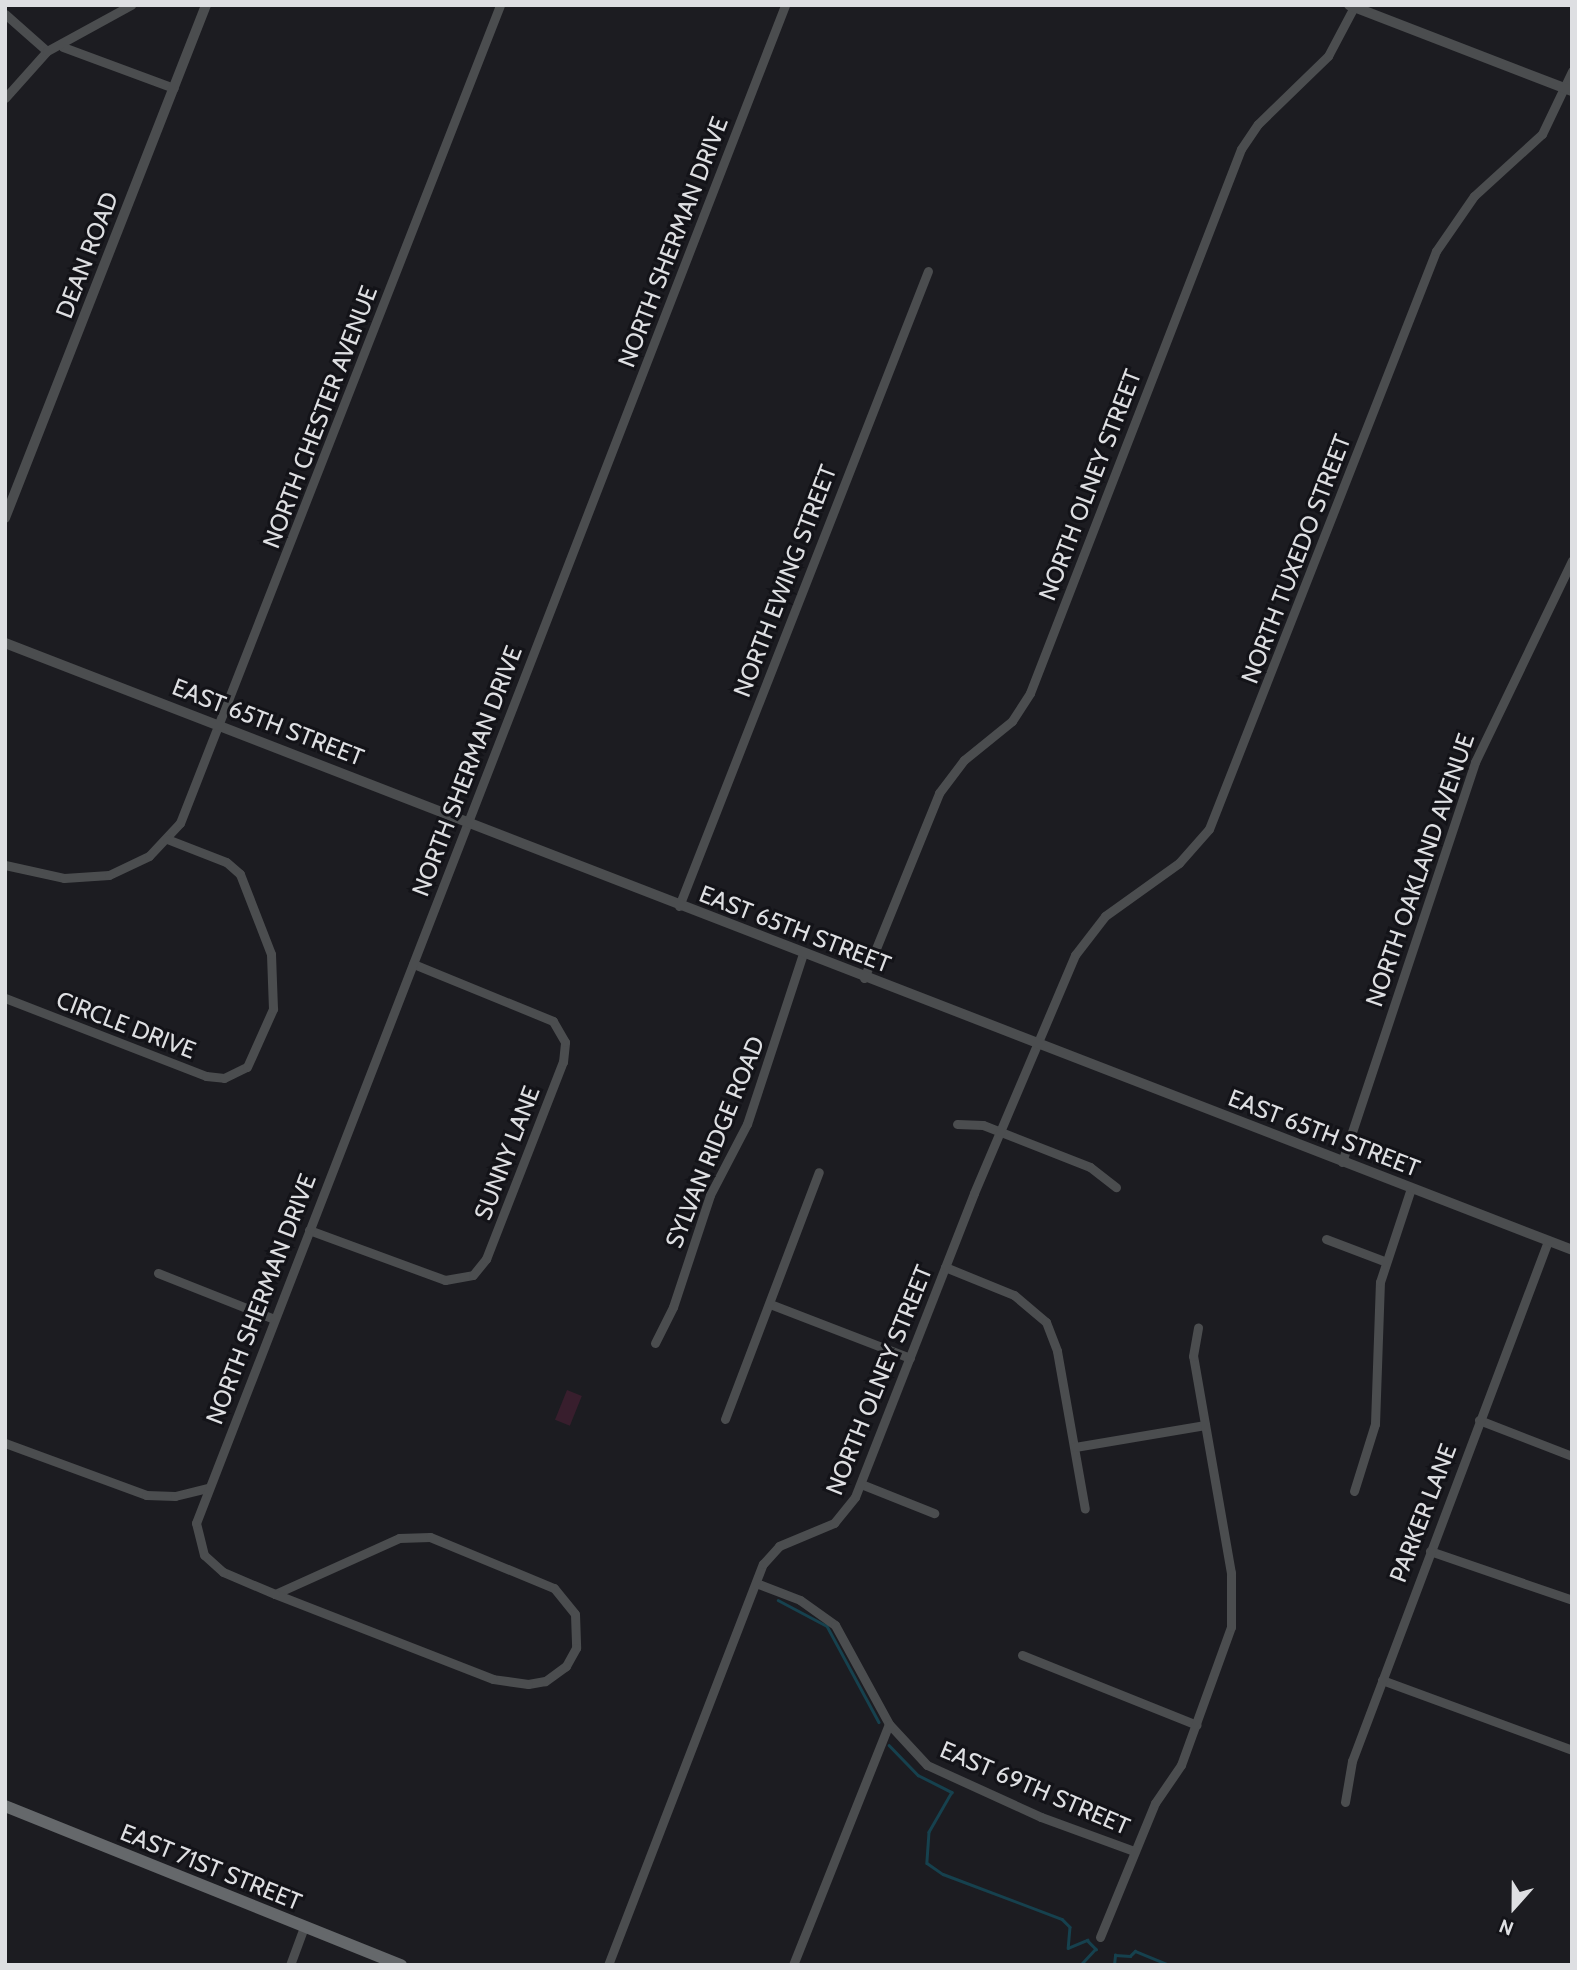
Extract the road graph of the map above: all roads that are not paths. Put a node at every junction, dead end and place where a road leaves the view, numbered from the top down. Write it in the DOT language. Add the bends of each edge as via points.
graph roads {
  1 [pos="131,5"];
  2 [pos="206,5"];
  3 [pos="500,5"];
  4 [pos="785,5"];
  5 [pos="1352,6"];
  6 [pos="5,14"];
  7 [pos="63,47"];
  8 [pos="47,51"];
  9 [pos="1572,71"];
  10 [pos="174,88"];
  11 [pos="1567,89"];
  12 [pos="5,98"];
  13 [pos="928,271"];
  14 [pos="5,518"];
  15 [pos="1572,560"];
  16 [pos="5,643"];
  17 [pos="220,727"];
  18 [pos="468,821"];
  19 [pos="167,839"];
  20 [pos="5,865"];
  21 [pos="679,906"];
  22 [pos="803,954"];
  23 [pos="413,964"];
  24 [pos="864,978"];
  25 [pos="5,998"];
  26 [pos="1038,1045"];
  27 [pos="957,1124"];
  28 [pos="1001,1132"];
  29 [pos="1342,1162"];
  30 [pos="819,1172"];
  31 [pos="1116,1187"];
  32 [pos="1411,1188"];
  33 [pos="309,1230"];
  34 [pos="1326,1239"];
  35 [pos="1548,1241"];
  36 [pos="1572,1250"];
  37 [pos="1384,1261"];
  38 [pos="945,1267"];
  39 [pos="158,1273"];
  40 [pos="769,1304"];
  41 [pos="274,1319"];
  42 [pos="1198,1326"];
  43 [pos="655,1343"];
  44 [pos="910,1358"];
  45 [pos="725,1419"];
  46 [pos="1479,1420"];
  47 [pos="1205,1425"];
  48 [pos="5,1443"];
  49 [pos="1075,1447"];
  50 [pos="1572,1456"];
  51 [pos="861,1484"];
  52 [pos="207,1488"];
  53 [pos="1354,1491"];
  54 [pos="1085,1509"];
  55 [pos="934,1513"];
  56 [pos="1430,1551"];
  57 [pos="756,1583"];
  58 [pos="275,1594"];
  59 [pos="1572,1600"];
  60 [pos="1022,1656"];
  61 [pos="1382,1680"];
  62 [pos="889,1724"];
  63 [pos="1197,1725"];
  64 [pos="1572,1750"];
  65 [pos="1345,1802"];
  66 [pos="5,1806"];
  67 [pos="1134,1851"];
  68 [pos="304,1927"];
  69 [pos="1100,1937"];
  70 [pos="290,1965"];
  71 [pos="401,1965"];
  72 [pos="608,1965"];
  73 [pos="793,1965"];
  1 -- 7 [label="street"];
  2 -- 10 [label="street, DEAN ROAD"];
  3 -- 17 [label="street, NORTH CHESTER AVENUE"];
  4 -- 18 [label="street, NORTH SHERMAN DRIVE"];
  5 -- 11 [label="street"];
  5 -- 24 [label="street, NORTH OLNEY STREET" via="1328,56 1258,124 1241,149 1032,689 1012,722 964,760 939,793"];
  6 -- 8 [label="street"];
  7 -- 8 [label="street"];
  7 -- 10 [label="street"];
  8 -- 12 [label="street"];
  9 -- 11 [label="street, NORTH TUXEDO STREET"];
  10 -- 14 [label="street, DEAN ROAD"];
  11 -- 26 [label="street, NORTH TUXEDO STREET" via="1542,134 1474,196 1436,251 1209,829 1180,863 1115,907 1094,928 1073,960"];
  13 -- 21 [label="street, NORTH EWING STREET"];
  15 -- 29 [label="street, NORTH OAKLAND AVENUE" via="1475,762"];
  16 -- 17 [label="street, EAST 65TH STREET"];
  17 -- 18 [label="street, EAST 65TH STREET"];
  17 -- 19 [label="street, NORTH CHESTER AVENUE" via="184,816"];
  18 -- 21 [label="street, EAST 65TH STREET"];
  18 -- 23 [label="street, NORTH SHERMAN DRIVE"];
  19 -- 20 [label="street, NORTH CHESTER AVENUE" via="139,863 101,877 64,878"];
  19 -- 25 [label="street, CIRCLE DRIVE" via="226,862 240,874 271,954 276,984 271,1017 251,1062 234,1075 206,1076"];
  21 -- 22 [label="street, EAST 65TH STREET"];
  22 -- 24 [label="street, EAST 65TH STREET"];
  22 -- 43 [label="street, SYLVAN RIDGE ROAD" via="747,1125 710,1195 673,1307"];
  23 -- 33 [label="street, NORTH SHERMAN DRIVE"];
  23 -- 33 [label="street, SUNNY LANE" via="553,1021 565,1046 486,1259 473,1275 445,1280"];
  24 -- 26 [label="street, EAST 65TH STREET"];
  26 -- 28 [label="street, NORTH OLNEY STREET"];
  26 -- 29 [label="street, EAST 65TH STREET"];
  27 -- 28 [label="street" via="979,1124"];
  28 -- 31 [label="street" via="1090,1167"];
  28 -- 38 [label="street, NORTH OLNEY STREET"];
  29 -- 32 [label="street, EAST 65TH STREET"];
  30 -- 40 [label="street"];
  32 -- 35 [label="street, EAST 65TH STREET"];
  32 -- 37 [label="street"];
  33 -- 41 [label="street, NORTH SHERMAN DRIVE"];
  34 -- 37 [label="street"];
  35 -- 36 [label="street, EAST 65TH STREET"];
  35 -- 46 [label="street, PARKER LANE"];
  37 -- 53 [label="street" via="1375,1320 1376,1423"];
  38 -- 44 [label="street, NORTH OLNEY STREET"];
  38 -- 49 [label="street" via="1014,1294 1046,1322 1057,1346"];
  39 -- 41 [label="street"];
  40 -- 44 [label="street"];
  40 -- 45 [label="street"];
  41 -- 52 [label="street, NORTH SHERMAN DRIVE"];
  42 -- 47 [label="street" via="1192,1350"];
  44 -- 51 [label="street, NORTH OLNEY STREET"];
  46 -- 50 [label="street"];
  46 -- 56 [label="street, PARKER LANE"];
  47 -- 49 [label="street"];
  47 -- 63 [label="street" via="1234,1602 1227,1646"];
  48 -- 52 [label="street" via="146,1495 175,1496"];
  49 -- 54 [label="street"];
  51 -- 55 [label="street"];
  51 -- 57 [label="street, NORTH OLNEY STREET" via="834,1523 771,1553"];
  52 -- 58 [label="street, NORTH SHERMAN DRIVE" via="195,1527 202,1551 223,1572"];
  56 -- 59 [label="street"];
  56 -- 61 [label="street, PARKER LANE"];
  57 -- 62 [label="street, EAST 69TH STREET" via="800,1600 835,1625"];
  57 -- 72 [label="street, NORTH OLNEY STREET"];
  58 -- 58 [label="street" via="493,1679 528,1684 559,1672 576,1648 575,1614 551,1586 439,1539 417,1535 399,1538"];
  60 -- 63 [label="street"];
  61 -- 64 [label="street"];
  61 -- 65 [label="street, PARKER LANE" via="1353,1762"];
  62 -- 67 [label="street, EAST 69TH STREET" via="915,1754 951,1779"];
  62 -- 73 [label="street"];
  63 -- 67 [label="street" via="1180,1768 1154,1803"];
  66 -- 68 [label="main road, EAST 71ST STREET"];
  67 -- 69 [label="street"];
  68 -- 70 [label="street"];
  68 -- 71 [label="main road, EAST 71ST STREET"];
}
